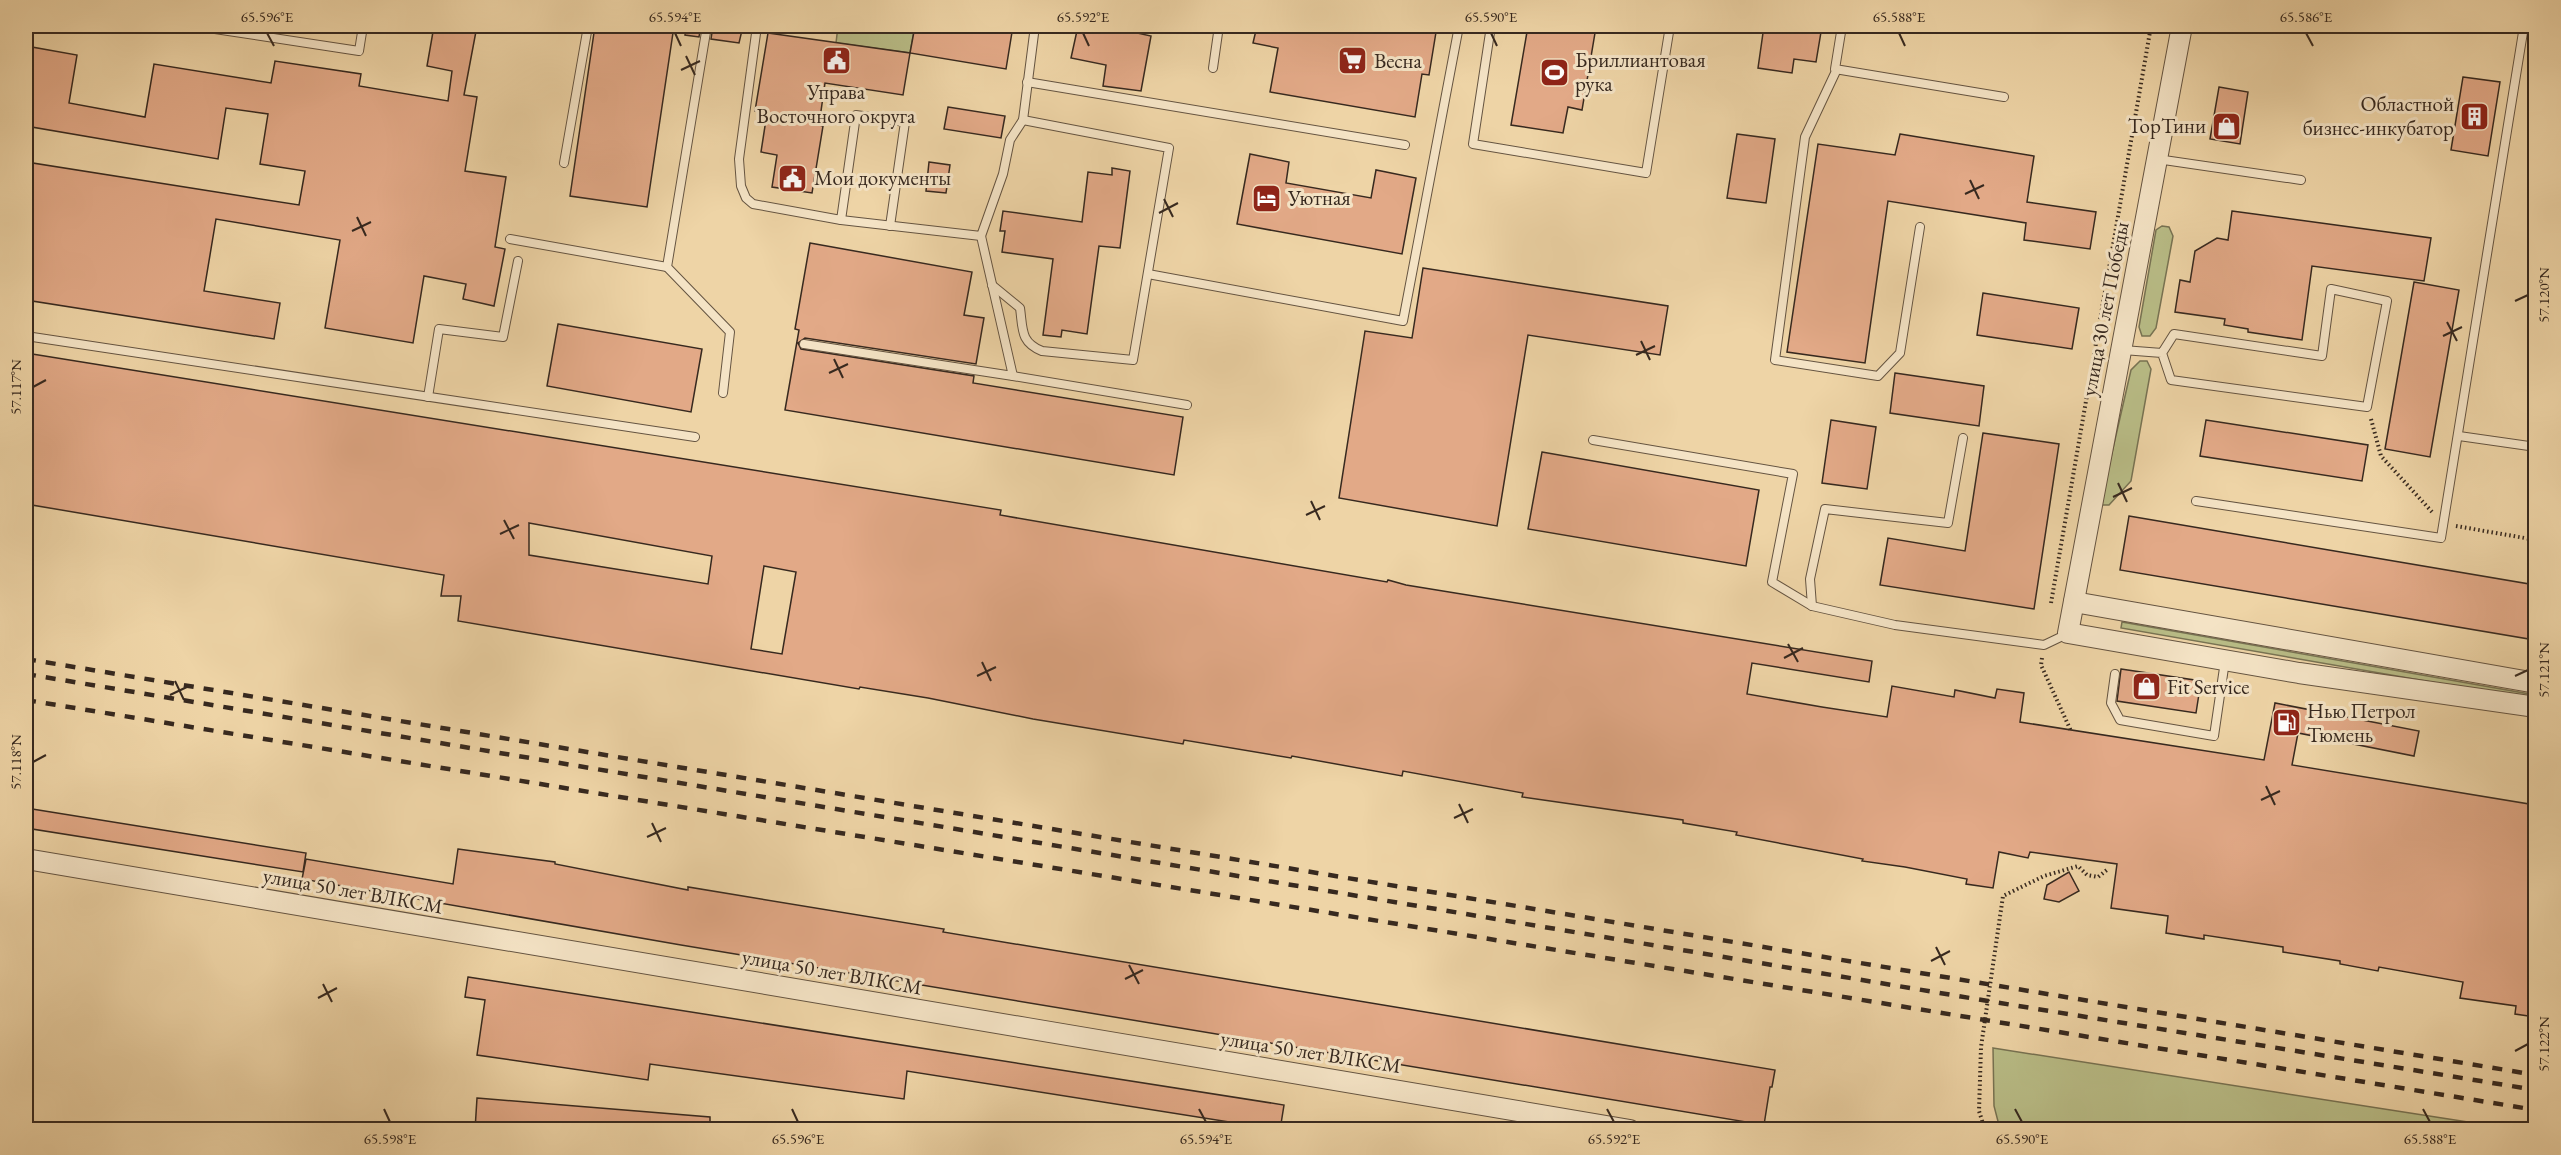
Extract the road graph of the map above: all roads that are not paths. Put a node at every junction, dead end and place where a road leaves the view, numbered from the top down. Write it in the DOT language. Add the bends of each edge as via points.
graph roads {
  1 [pos="195,26"];
  2 [pos="363,26"];
  3 [pos="588,26"];
  4 [pos="707,26"];
  5 [pos="757,26"];
  6 [pos="1035,26"];
  7 [pos="1219,26"];
  8 [pos="1459,26"];
  9 [pos="1491,26"];
  10 [pos="1670,26"];
  11 [pos="1842,26"];
  12 [pos="2182,26"];
  13 [pos="2524,26"];
  14 [pos="1213,68"];
  15 [pos="1837,69"];
  16 [pos="1027,82"];
  17 [pos="2004,98"];
  18 [pos="1023,120"];
  19 [pos="1405,145"];
  20 [pos="2157,159"];
  21 [pos="564,163"];
  22 [pos="2301,180"];
  23 [pos="841,220"];
  24 [pos="890,225"];
  25 [pos="1920,227"];
  26 [pos="981,236"];
  27 [pos="510,239"];
  28 [pos="518,261"];
  29 [pos="667,267"];
  30 [pos="1148,274"];
  31 [pos="992,285"];
  32 [pos="26,336"];
  33 [pos="804,344"];
  34 [pos="2121,350"];
  35 [pos="2162,353"];
  36 [pos="1013,376"];
  37 [pos="723,393"];
  38 [pos="428,397"];
  39 [pos="1187,405"];
  40 [pos="2459,436"];
  41 [pos="695,437"];
  42 [pos="1963,438"];
  43 [pos="1593,440"];
  44 [pos="2535,447"];
  45 [pos="2196,501"];
  46 [pos="2074,602"];
  47 [pos="1812,606"];
  48 [pos="2068,633"];
  49 [pos="2225,660"];
  50 [pos="2115,674"];
  51 [pos="2535,683"];
  52 [pos="2535,707"];
  53 [pos="26,860"];
  54 [pos="1630,1130"];
  1 -- 2 [label="lane" via="359,51"];
  3 -- 21 [label="lane"];
  4 -- 29 [label="lane"];
  5 -- 23 [label="lane" via="739,159 746,198 753,204"];
  6 -- 16 [label="lane"];
  7 -- 14 [label="lane"];
  8 -- 30 [label="lane" via="1403,321"];
  9 -- 10 [label="lane" via="1473,144 1646,173"];
  11 -- 15 [label="lane"];
  12 -- 20 [label="street, улица 30 лет Победы"];
  13 -- 40 [label="lane"];
  15 -- 17 [label="lane"];
  15 -- 25 [label="lane" via="1805,137 1776,360 1878,376 1900,353"];
  16 -- 18 [label="lane"];
  16 -- 19 [label="lane"];
  18 -- 26 [label="lane" via="1010,140 1003,174"];
  18 -- 30 [label="lane" via="1169,148"];
  20 -- 22 [label="lane"];
  20 -- 34 [label="street, улица 30 лет Победы"];
  23 -- 24 [label="lane"];
  23 -- 24 [label="lane" via="856,115 904,122"];
  24 -- 26 [label="lane"];
  26 -- 31 [label="lane"];
  27 -- 29 [label="lane"];
  28 -- 38 [label="lane" via="503,337 439,328"];
  29 -- 37 [label="lane" via="730,332"];
  30 -- 31 [label="lane" via="1133,360 1042,351 1030,346 1020,308"];
  31 -- 36 [label="lane"];
  32 -- 38 [label="lane"];
  33 -- 36 [label="lane"];
  34 -- 35 [label="lane"];
  34 -- 46 [label="street, улица 30 лет Победы"];
  35 -- 35 [label="lane" via="2171,380 2367,407 2387,301 2331,289 2322,356 2174,334"];
  36 -- 39 [label="lane"];
  38 -- 41 [label="lane"];
  40 -- 44 [label="lane"];
  40 -- 45 [label="lane" via="2441,538"];
  42 -- 47 [label="lane" via="1948,523 1825,508 1810,579"];
  43 -- 47 [label="lane" via="1793,474 1772,582"];
  46 -- 48 [label="street, улица 30 лет Победы"];
  46 -- 51 [label="street"];
  47 -- 48 [label="lane" via="1895,625 2044,645"];
  48 -- 49 [label="street"];
  49 -- 50 [label="lane" via="2214,736 2120,720 2111,703"];
  49 -- 52 [label="street"];
  53 -- 54 [label="street, улица 50 лет ВЛКСМ"];
}
